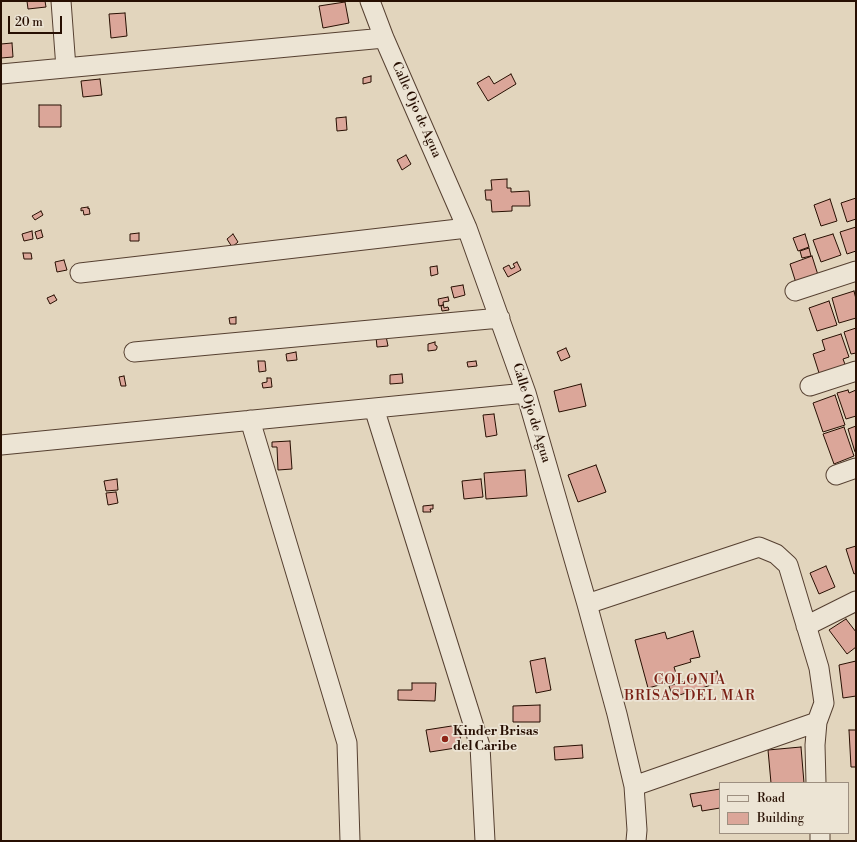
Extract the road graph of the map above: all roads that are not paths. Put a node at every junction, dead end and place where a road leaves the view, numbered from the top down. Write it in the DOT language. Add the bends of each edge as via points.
graph roads {
  1 [pos="61,1"];
  2 [pos="370,1"];
  3 [pos="384,38"];
  4 [pos="66,68"];
  5 [pos="1,74"];
  6 [pos="467,228"];
  7 [pos="856,271"];
  8 [pos="80,273"];
  9 [pos="795,291"];
  10 [pos="500,318"];
  11 [pos="134,352"];
  12 [pos="856,371"];
  13 [pos="810,386"];
  14 [pos="526,393"];
  15 [pos="374,408"];
  16 [pos="250,420"];
  17 [pos="1,445"];
  18 [pos="856,468"];
  19 [pos="836,475"];
  20 [pos="856,601"];
  21 [pos="588,604"];
  22 [pos="806,626"];
  23 [pos="817,722"];
  24 [pos="816,782"];
  25 [pos="634,786"];
  26 [pos="350,841"];
  27 [pos="485,841"];
  28 [pos="636,841"];
  1 -- 4 [label="street"];
  2 -- 3 [label="street, Calle Ojo de Agua"];
  3 -- 4 [label="street"];
  3 -- 6 [label="street, Calle Ojo de Agua"];
  4 -- 5 [label="street"];
  6 -- 8 [label="street"];
  6 -- 10 [label="street, Calle Ojo de Agua"];
  7 -- 9 [label="street"];
  10 -- 11 [label="street"];
  10 -- 14 [label="street, Calle Ojo de Agua"];
  12 -- 13 [label="street"];
  14 -- 15 [label="street"];
  14 -- 21 [label="street, Calle Ojo de Agua"];
  15 -- 16 [label="street"];
  15 -- 27 [label="street" via="480,746"];
  16 -- 17 [label="street"];
  16 -- 26 [label="street" via="347,743"];
  18 -- 19 [label="street"];
  20 -- 22 [label="street"];
  21 -- 22 [label="street" via="759,548 776,554 788,565"];
  21 -- 25 [label="street, Calle Ojo de Agua"];
  22 -- 23 [label="street" via="819,668 824,703"];
  23 -- 24 [label="street"];
  23 -- 25 [label="street"];
  25 -- 28 [label="street, Calle Ojo de Agua"];
}
